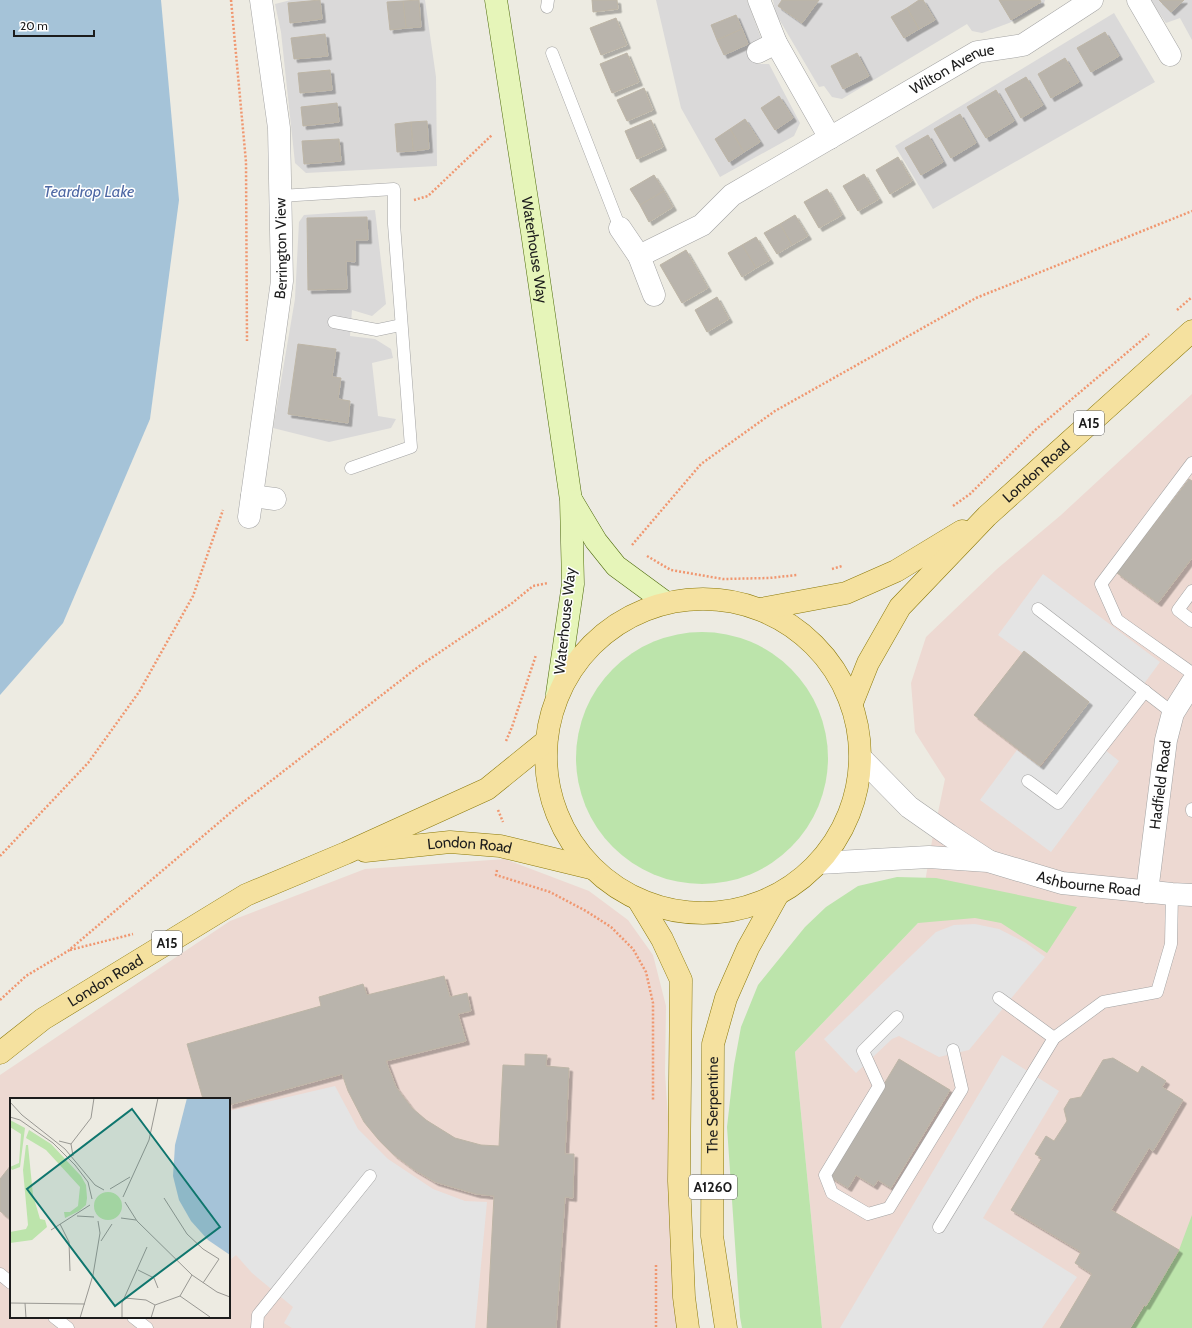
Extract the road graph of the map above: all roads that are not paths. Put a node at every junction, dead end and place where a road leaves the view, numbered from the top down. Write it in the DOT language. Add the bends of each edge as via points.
graph roads {
  1 [pos="261,0"];
  2 [pos="496,0"];
  3 [pos="759,0"];
  4 [pos="1138,0"];
  5 [pos="1080,3"];
  6 [pos="552,53"];
  7 [pos="1170,54"];
  8 [pos="830,138"];
  9 [pos="280,196"];
  10 [pos="620,228"];
  11 [pos="639,256"];
  12 [pos="654,295"];
  13 [pos="334,322"];
  14 [pos="401,325"];
  15 [pos="1192,331"];
  16 [pos="1192,463"];
  17 [pos="351,468"];
  18 [pos="252,496"];
  19 [pos="275,499"];
  20 [pos="571,500"];
  21 [pos="987,516"];
  22 [pos="249,517"];
  23 [pos="1192,591"];
  24 [pos="665,602"];
  25 [pos="761,609"];
  26 [pos="1038,609"];
  27 [pos="1192,621"];
  28 [pos="1192,673"];
  29 [pos="1192,683"];
  30 [pos="1145,690"];
  31 [pos="557,694"];
  32 [pos="852,703"];
  33 [pos="1173,713"];
  34 [pos="545,742"];
  35 [pos="861,758"];
  36 [pos="1028,781"];
  37 [pos="346,853"];
  38 [pos="988,861"];
  39 [pos="819,863"];
  40 [pos="591,868"];
  41 [pos="1148,892"];
  42 [pos="1182,895"];
  43 [pos="777,896"];
  44 [pos="639,901"];
  45 [pos="999,998"];
  46 [pos="897,1017"];
  47 [pos="1054,1038"];
  48 [pos="952,1050"];
  49 [pos="0,1053"];
  50 [pos="370,1176"];
  51 [pos="939,1227"];
  52 [pos="0,1274"];
  53 [pos="10,1282"];
  54 [pos="684,1297"];
  55 [pos="55,1318"];
  56 [pos="134,1318"];
  57 [pos="68,1328"];
  58 [pos="147,1328"];
  59 [pos="257,1328"];
  60 [pos="676,1328"];
  61 [pos="688,1328"];
  62 [pos="726,1328"];
  1 -- 9 [label="street, Berrington View" via="279,128"];
  2 -- 20 [label="street, Waterhouse Way"];
  3 -- 8 [label="street" via="767,48"];
  4 -- 7 [label="street"];
  5 -- 8 [label="street, Wilton Avenue" via="1023,45 977,52"];
  6 -- 10 [label="lane"];
  8 -- 11 [label="street, Wilton Avenue" via="732,195 702,225"];
  9 -- 14 [label="lane" via="394,189"];
  9 -- 18 [label="street, Berrington View" via="282,281"];
  10 -- 11 [label="street"];
  11 -- 12 [label="street"];
  13 -- 14 [label="lane" via="377,330"];
  14 -- 17 [label="lane" via="410,447"];
  15 -- 21 [label="main road, London Road / A15"];
  16 -- 28 [label="lane" via="1101,584 1117,620"];
  18 -- 19 [label="street"];
  18 -- 22 [label="street, Berrington View"];
  20 -- 24 [label="street, Waterhouse Way" via="596,541 616,566"];
  20 -- 31 [label="street, Waterhouse Way" via="573,584"];
  21 -- 25 [label="main road, London Road / A15" via="896,571 846,593"];
  21 -- 32 [label="main road, London Road / A15" via="900,607 868,663"];
  23 -- 27 [label="lane" via="1178,610"];
  24 -- 25 [label="main road" via="714,598"];
  24 -- 31 [label="main road" via="620,621 583,652"];
  25 -- 32 [label="main road" via="800,631 831,664"];
  26 -- 30 [label="lane"];
  29 -- 33 [label="street, Hadfield Road"];
  30 -- 33 [label="lane"];
  30 -- 36 [label="lane" via="1058,803"];
  31 -- 34 [label="main road"];
  32 -- 35 [label="main road" via="859,730"];
  33 -- 41 [label="street, Hadfield Road" via="1166,740"];
  34 -- 37 [label="main road, London Road / A15" via="487,789"];
  34 -- 40 [label="main road" via="548,788 561,824"];
  35 -- 38 [label="street, Ashbourne Road" via="909,807"];
  35 -- 39 [label="main road" via="856,796 842,832"];
  37 -- 40 [label="main road, London Road / A15" via="450,842 500,846"];
  37 -- 49 [label="main road, London Road / A15" via="246,895 43,1019"];
  38 -- 39 [label="street, Ashbourne Road" via="929,857"];
  38 -- 41 [label="street, Ashbourne Road" via="1062,883"];
  39 -- 43 [label="main road"];
  40 -- 44 [label="main road" via="614,887"];
  41 -- 42 [label="street, Ashbourne Road"];
  42 -- 47 [label="lane" via="1157,992 1103,1002"];
  43 -- 44 [label="main road" via="733,911 685,913"];
  43 -- 62 [label="main road, The Serpentine / A1260" via="748,948 726,998 713,1044 712,1236"];
  44 -- 54 [label="main road, A1260" via="662,939 681,980 679,1181"];
  45 -- 47 [label="lane"];
  46 -- 48 [label="lane" via="862,1051 879,1086 825,1175 832,1193 868,1214 889,1208 962,1089"];
  47 -- 51 [label="lane"];
  50 -- 59 [label="lane" via="258,1315"];
  52 -- 53 [label="lane"];
  54 -- 60 [label="main road"];
  54 -- 61 [label="main road, A1260"];
  55 -- 57 [label="lane"];
  56 -- 58 [label="lane"];
}
